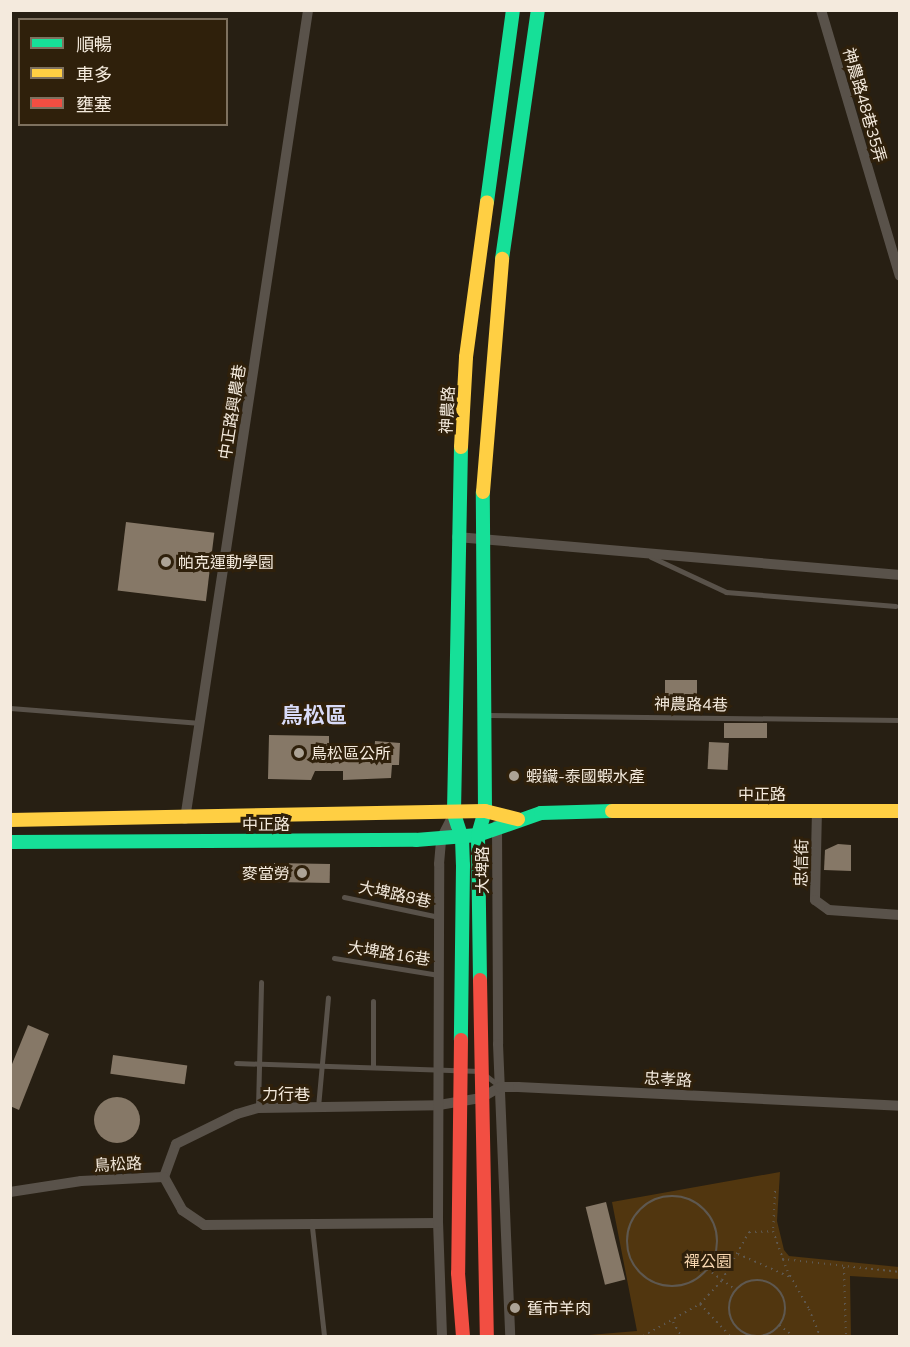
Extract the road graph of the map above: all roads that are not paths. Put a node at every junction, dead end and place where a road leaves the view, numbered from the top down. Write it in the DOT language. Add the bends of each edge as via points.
graph roads {
  1 [pos="309,10"];
  2 [pos="513,10"];
  3 [pos="538,10"];
  4 [pos="821,10"];
  5 [pos="497,124"];
  6 [pos="521,127"];
  7 [pos="900,276"];
  8 [pos="457,537"];
  9 [pos="481,537"];
  10 [pos="639,552"];
  11 [pos="900,575"];
  12 [pos="895,606"];
  13 [pos="10,708"];
  14 [pos="482,715"];
  15 [pos="900,720"];
  16 [pos="200,723"];
  17 [pos="817,810"];
  18 [pos="484,811"];
  19 [pos="900,811"];
  20 [pos="454,814"];
  21 [pos="185,819"];
  22 [pos="518,819"];
  23 [pos="10,820"];
  24 [pos="498,827"];
  25 [pos="478,835"];
  26 [pos="462,838"];
  27 [pos="441,839"];
  28 [pos="10,842"];
  29 [pos="344,897"];
  30 [pos="900,915"];
  31 [pos="439,917"];
  32 [pos="333,958"];
  33 [pos="439,975"];
  34 [pos="261,982"];
  35 [pos="328,997"];
  36 [pos="373,1001"];
  37 [pos="236,1063"];
  38 [pos="260,1064"];
  39 [pos="373,1066"];
  40 [pos="319,1067"];
  41 [pos="439,1069"];
  42 [pos="462,1070"];
  43 [pos="480,1071"];
  44 [pos="500,1087"];
  45 [pos="481,1098"];
  46 [pos="460,1102"];
  47 [pos="439,1105"];
  48 [pos="900,1106"];
  49 [pos="258,1108"];
  50 [pos="318,1109"];
  51 [pos="164,1177"];
  52 [pos="10,1192"];
  53 [pos="438,1223"];
  54 [pos="312,1227"];
  55 [pos="324,1336"];
  56 [pos="442,1336"];
  57 [pos="463,1336"];
  58 [pos="487,1336"];
  59 [pos="510,1336"];
  1 -- 16 [label="street, 中正路興農巷"];
  2 -- 5 [label="main road, 神農路"];
  3 -- 6 [label="main road"];
  4 -- 7 [label="street, 神農路48巷35弄"];
  5 -- 6 [label="main road"];
  5 -- 8 [label="main road, 神農路" via="466,357"];
  6 -- 9 [label="main road" via="492,346"];
  8 -- 9 [label="street"];
  8 -- 20 [label="main road, 神農路"];
  9 -- 10 [label="street"];
  9 -- 14 [label="main road"];
  10 -- 11 [label="street"];
  10 -- 12 [label="lane" via="726,592"];
  13 -- 16 [label="lane"];
  14 -- 15 [label="lane, 神農路4巷"];
  14 -- 18 [label="main road"];
  16 -- 21 [label="street, 中正路興農巷"];
  17 -- 19 [label="main road, 中正路"];
  17 -- 22 [label="main road, 中正路" via="574,811"];
  17 -- 30 [label="street, 忠信街" via="815,900 829,909"];
  18 -- 20 [label="main road, 中正路"];
  18 -- 22 [label="main road, 中正路"];
  18 -- 24 [label="street, 大埤路"];
  18 -- 25 [label="main road, 大埤路"];
  20 -- 21 [label="main road, 中正路"];
  20 -- 26 [label="main road, 大埤路"];
  20 -- 27 [label="street"];
  21 -- 23 [label="main road, 中正路"];
  22 -- 24 [label="main road, 中正路"];
  24 -- 25 [label="main road, 中正路"];
  24 -- 44 [label="street, 大埤路"];
  25 -- 26 [label="main road, 中正路"];
  25 -- 43 [label="main road, 大埤路"];
  26 -- 27 [label="main road, 中正路"];
  26 -- 42 [label="main road, 大埤路"];
  27 -- 28 [label="main road, 中正路"];
  27 -- 31 [label="street"];
  29 -- 31 [label="lane, 大埤路8巷"];
  31 -- 33 [label="street"];
  32 -- 33 [label="lane, 大埤路16巷"];
  33 -- 41 [label="street"];
  34 -- 38 [label="lane"];
  35 -- 40 [label="lane"];
  36 -- 39 [label="lane"];
  37 -- 38 [label="lane"];
  38 -- 40 [label="lane"];
  38 -- 49 [label="lane"];
  39 -- 40 [label="lane"];
  39 -- 41 [label="lane"];
  40 -- 50 [label="lane"];
  41 -- 42 [label="lane"];
  41 -- 47 [label="street"];
  42 -- 43 [label="lane"];
  42 -- 46 [label="main road, 大埤路"];
  43 -- 44 [label="lane"];
  43 -- 45 [label="main road, 大埤路"];
  44 -- 45 [label="street"];
  44 -- 48 [label="street, 忠孝路"];
  44 -- 59 [label="street, 大埤路"];
  45 -- 46 [label="street"];
  45 -- 58 [label="main road, 大埤路"];
  46 -- 47 [label="street"];
  46 -- 57 [label="main road, 大埤路" via="458,1273"];
  47 -- 50 [label="street, 力行巷"];
  47 -- 53 [label="street"];
  49 -- 50 [label="street, 力行巷"];
  49 -- 51 [label="street, 力行巷" via="176,1144"];
  51 -- 52 [label="street, 鳥松路" via="81,1181"];
  51 -- 54 [label="street, 鳥松路" via="182,1210 204,1225"];
  53 -- 54 [label="street, 鳥松路"];
  53 -- 56 [label="street"];
  54 -- 55 [label="lane"];
}
